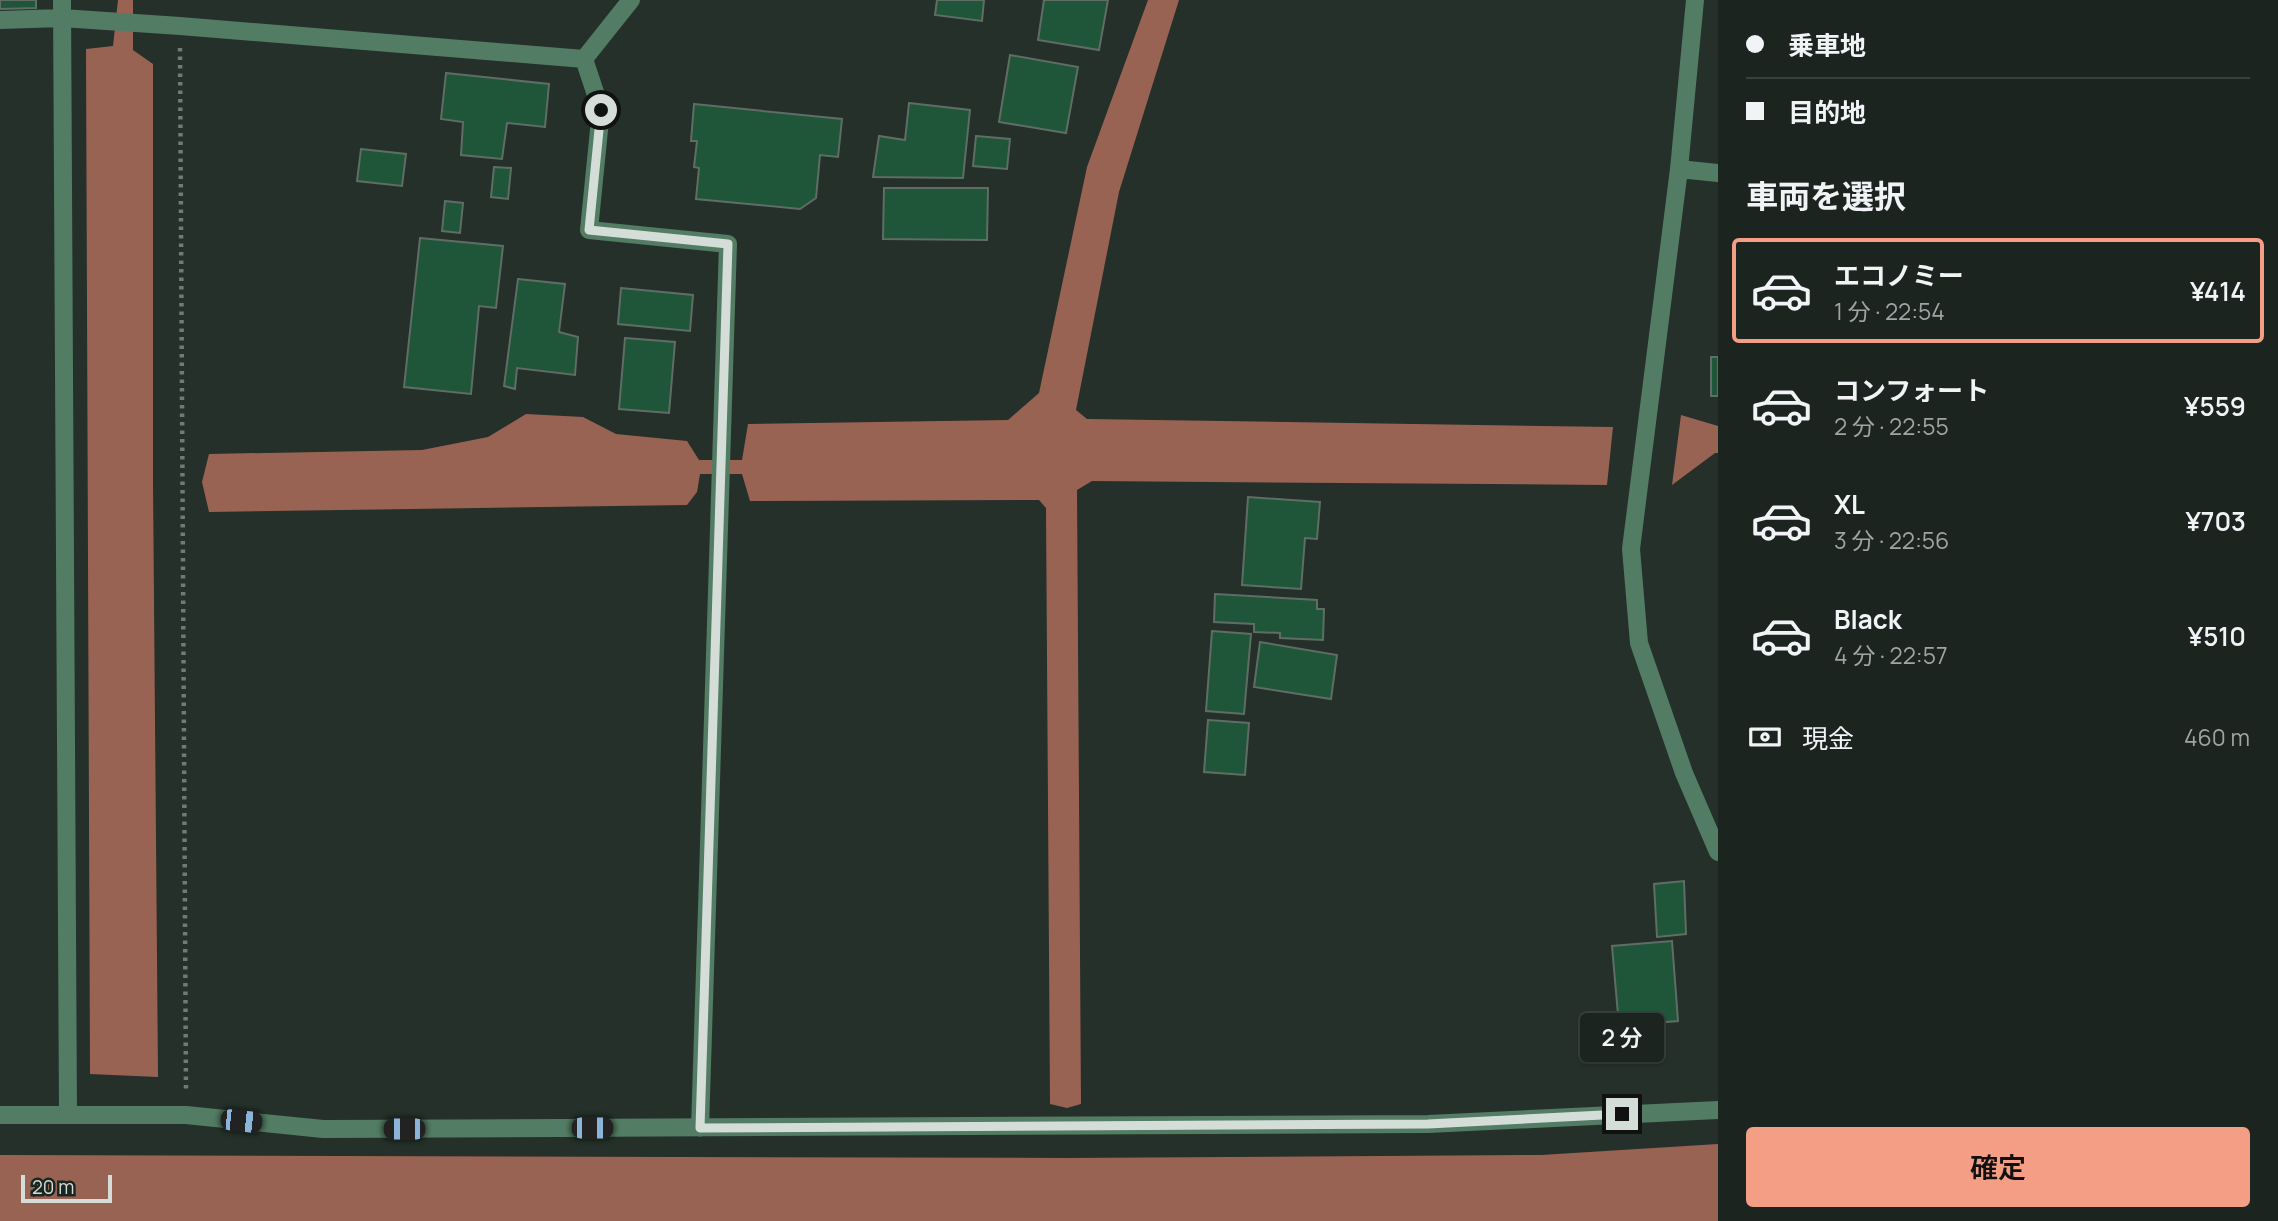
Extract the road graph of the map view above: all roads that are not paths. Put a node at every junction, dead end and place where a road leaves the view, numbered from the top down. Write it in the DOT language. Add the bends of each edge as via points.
graph roads {
  1 [pos="631,0"];
  2 [pos="1695,0"];
  3 [pos="62,9"];
  4 [pos="0,20"];
  5 [pos="584,59"];
  6 [pos="1679,169"];
  7 [pos="1718,173"];
  8 [pos="1717,846"];
  9 [pos="1718,1110"];
  10 [pos="0,1115"];
  11 [pos="68,1115"];
  12 [pos="700,1128"];
  1 -- 5 [label="street"];
  2 -- 6 [label="street"];
  3 -- 4 [label="street"];
  3 -- 5 [label="street" via="111,22"];
  3 -- 11 [label="street"];
  5 -- 12 [label="street" via="601,110 589,230 728,244"];
  6 -- 7 [label="street"];
  6 -- 8 [label="street" via="1631,549 1639,643 1685,774"];
  9 -- 12 [label="street" via="1428,1124"];
  10 -- 11 [label="street"];
  11 -- 12 [label="street" via="186,1115 323,1129"];
}
